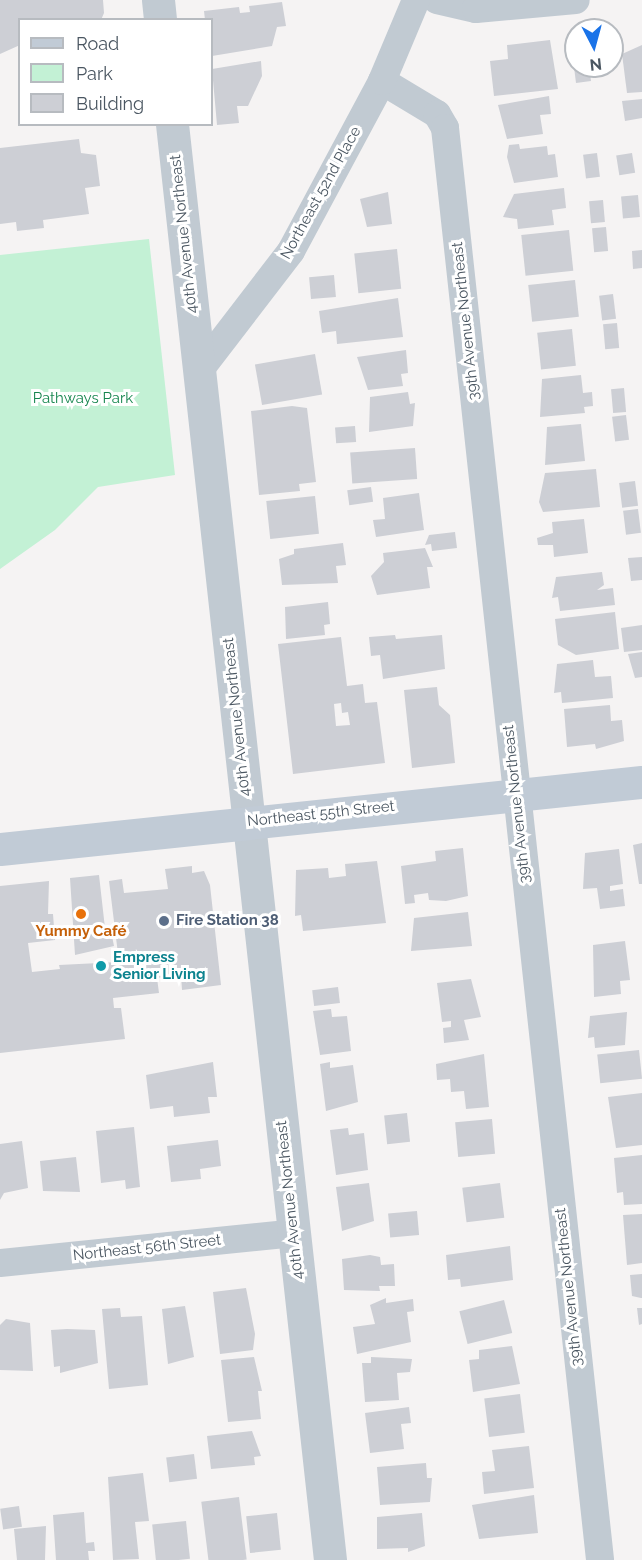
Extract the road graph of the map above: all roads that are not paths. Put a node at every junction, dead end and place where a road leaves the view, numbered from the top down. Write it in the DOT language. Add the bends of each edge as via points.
graph roads {
  1 [pos="158,0"];
  2 [pos="416,0"];
  3 [pos="436,0"];
  4 [pos="576,0"];
  5 [pos="160,18"];
  6 [pos="382,81"];
  7 [pos="172,126"];
  8 [pos="199,370"];
  9 [pos="642,782"];
  10 [pos="515,795"];
  11 [pos="248,822"];
  12 [pos="0,849"];
  13 [pos="294,1233"];
  14 [pos="0,1263"];
  15 [pos="330,1560"];
  16 [pos="600,1560"];
  1 -- 5 [label="street"];
  2 -- 6 [label="street, Northeast 52nd Place"];
  3 -- 4 [label="street" via="476,9"];
  6 -- 8 [label="street, Northeast 52nd Place" via="291,251"];
  6 -- 10 [label="street, 39th Avenue Northeast" via="437,114 445,128"];
  7 -- 8 [label="street, 40th Avenue Northeast"];
  8 -- 11 [label="street, 40th Avenue Northeast"];
  9 -- 10 [label="main road, Northeast 55th Street"];
  10 -- 11 [label="main road, Northeast 55th Street"];
  10 -- 16 [label="street, 39th Avenue Northeast"];
  11 -- 12 [label="main road, Northeast 55th Street"];
  11 -- 13 [label="street, 40th Avenue Northeast"];
  13 -- 14 [label="street, Northeast 56th Street"];
  13 -- 15 [label="street, 40th Avenue Northeast"];
}
